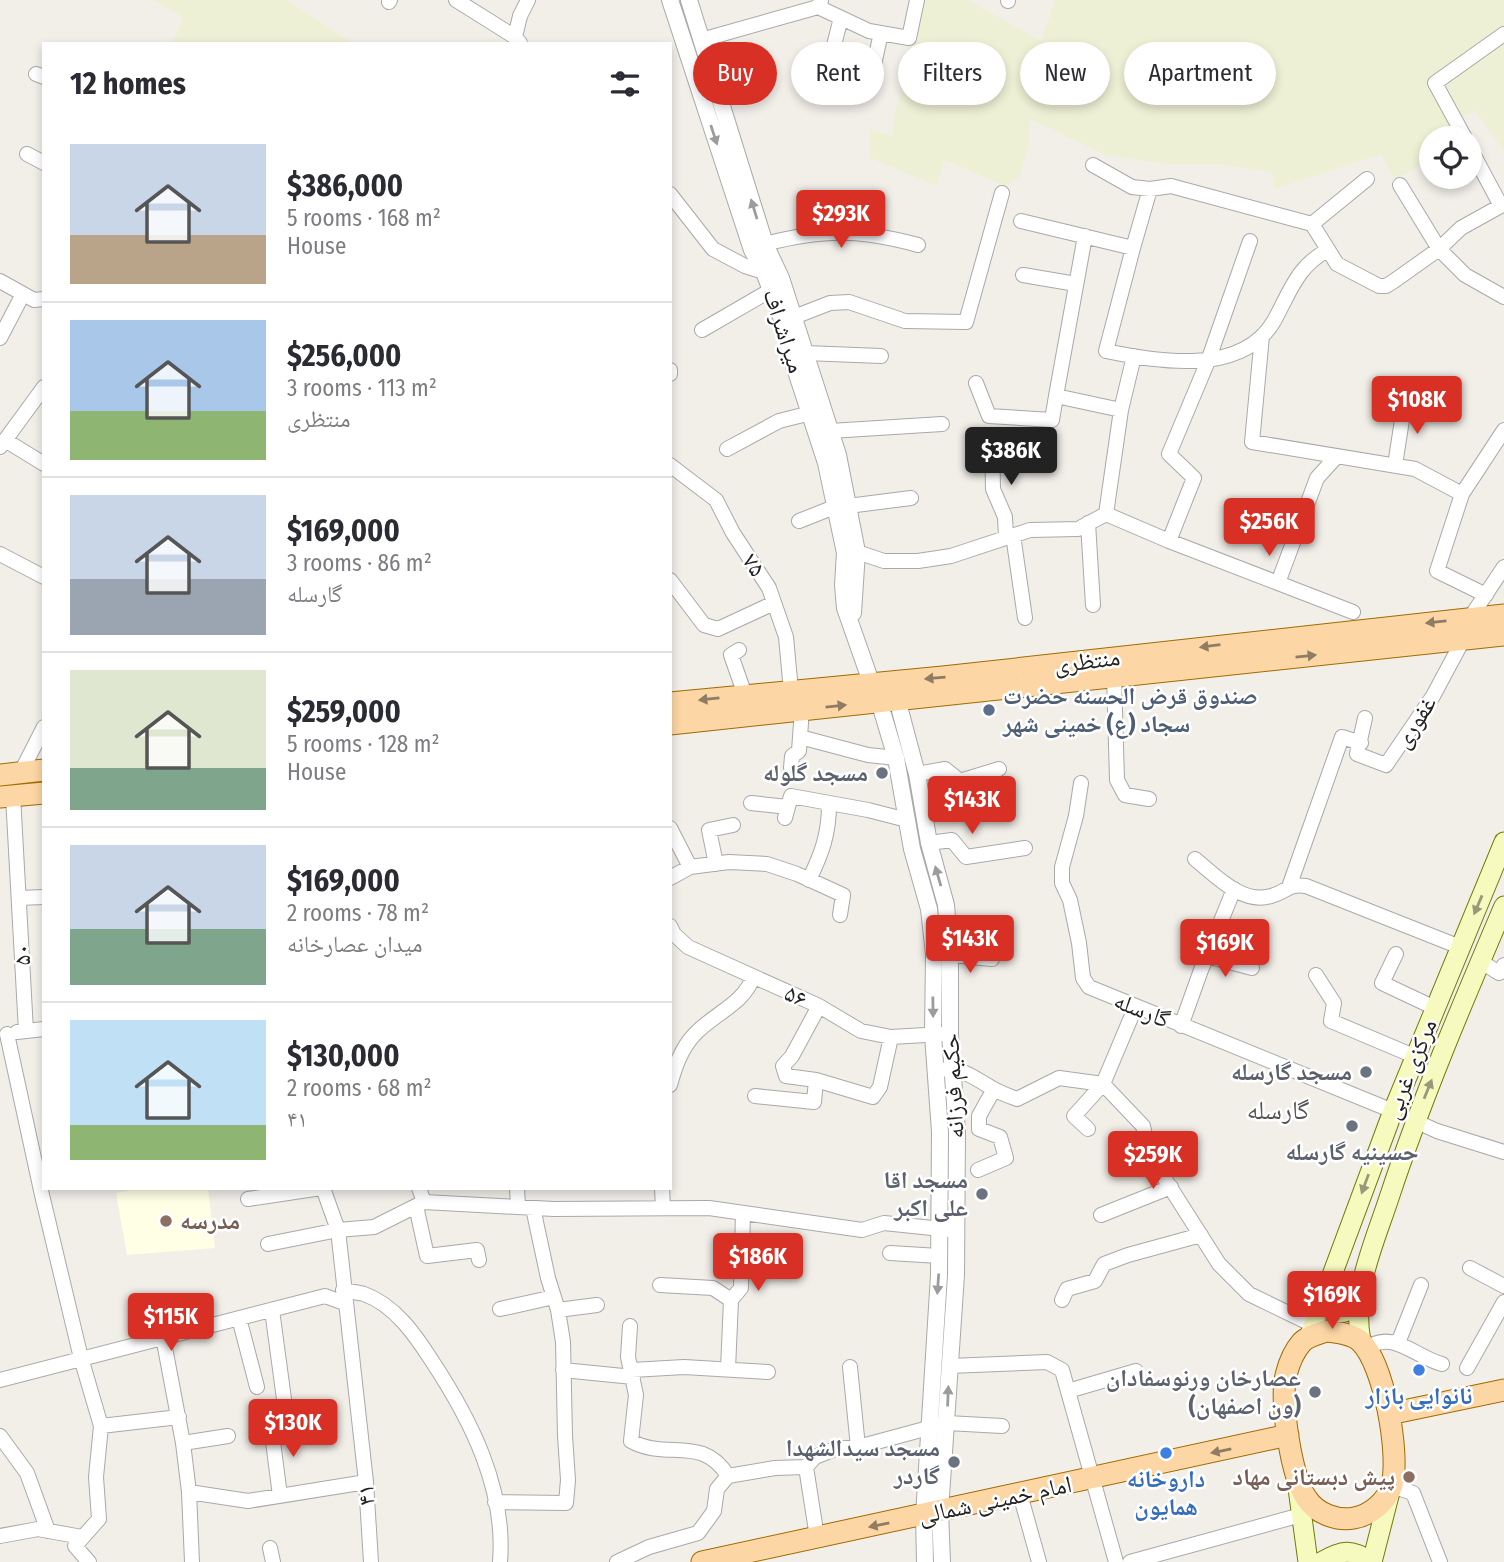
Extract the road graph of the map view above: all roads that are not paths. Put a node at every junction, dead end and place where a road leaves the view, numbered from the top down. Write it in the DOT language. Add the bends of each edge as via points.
graph roads {
  1 [pos="456,0"];
  2 [pos="528,0"];
  3 [pos="670,0"];
  4 [pos="689,0"];
  5 [pos="918,0"];
  6 [pos="820,3"];
  7 [pos="841,18"];
  8 [pos="881,33"];
  9 [pos="1504,34"];
  10 [pos="518,40"];
  11 [pos="701,40"];
  12 [pos="835,42"];
  13 [pos="879,42"];
  14 [pos="1458,126"];
  15 [pos="27,155"];
  16 [pos="42,162"];
  17 [pos="1093,165"];
  18 [pos="1482,169"];
  19 [pos="1367,179"];
  20 [pos="1400,185"];
  21 [pos="1150,189"];
  22 [pos="1002,193"];
  23 [pos="672,197"];
  24 [pos="1502,205"];
  25 [pos="1021,221"];
  26 [pos="1312,224"];
  27 [pos="1085,236"];
  28 [pos="1250,241"];
  29 [pos="765,244"];
  30 [pos="918,245"];
  31 [pos="1133,248"];
  32 [pos="1439,249"];
  33 [pos="1328,250"];
  34 [pos="771,271"];
  35 [pos="1023,275"];
  36 [pos="0,281"];
  37 [pos="1076,284"];
  38 [pos="771,290"];
  39 [pos="23,294"];
  40 [pos="1504,297"];
  41 [pos="42,299"];
  42 [pos="794,317"];
  43 [pos="702,330"];
  44 [pos="1262,336"];
  45 [pos="0,338"];
  46 [pos="805,353"];
  47 [pos="881,356"];
  48 [pos="1134,356"];
  49 [pos="1208,360"];
  50 [pos="976,383"];
  51 [pos="42,390"];
  52 [pos="1056,396"];
  53 [pos="1405,401"];
  54 [pos="1121,410"];
  55 [pos="811,413"];
  56 [pos="942,424"];
  57 [pos="1504,430"];
  58 [pos="830,431"];
  59 [pos="992,436"];
  60 [pos="3,443"];
  61 [pos="727,449"];
  62 [pos="1337,456"];
  63 [pos="42,463"];
  64 [pos="1395,465"];
  65 [pos="672,467"];
  66 [pos="1462,494"];
  67 [pos="911,498"];
  68 [pos="842,506"];
  69 [pos="1107,513"];
  70 [pos="799,521"];
  71 [pos="1088,523"];
  72 [pos="1010,536"];
  73 [pos="1169,541"];
  74 [pos="857,552"];
  75 [pos="0,554"];
  76 [pos="1504,567"];
  77 [pos="42,576"];
  78 [pos="672,583"];
  79 [pos="1278,583"];
  80 [pos="1486,595"];
  81 [pos="774,603"];
  82 [pos="1093,605"];
  83 [pos="1353,612"];
  84 [pos="1504,615"];
  85 [pos="1025,618"];
  86 [pos="1470,618"];
  87 [pos="851,629"];
  88 [pos="1504,635"];
  89 [pos="1463,640"];
  90 [pos="738,650"];
  91 [pos="1114,676"];
  92 [pos="972,682"];
  93 [pos="882,694"];
  94 [pos="745,695"];
  95 [pos="785,701"];
  96 [pos="672,703"];
  97 [pos="1365,718"];
  98 [pos="672,724"];
  99 [pos="42,730"];
  100 [pos="800,737"];
  101 [pos="1361,743"];
  102 [pos="897,758"];
  103 [pos="791,768"];
  104 [pos="999,769"];
  105 [pos="42,770"];
  106 [pos="10,774"];
  107 [pos="917,774"];
  108 [pos="1081,783"];
  109 [pos="42,793"];
  110 [pos="7,797"];
  111 [pos="1149,799"];
  112 [pos="751,803"];
  113 [pos="829,804"];
  114 [pos="907,820"];
  115 [pos="733,825"];
  116 [pos="672,832"];
  117 [pos="1504,842"];
  118 [pos="929,843"];
  119 [pos="1025,848"];
  120 [pos="1195,859"];
  121 [pos="716,864"];
  122 [pos="690,867"];
  123 [pos="672,877"];
  124 [pos="809,880"];
  125 [pos="1289,887"];
  126 [pos="1234,889"];
  127 [pos="42,897"];
  128 [pos="19,898"];
  129 [pos="1504,906"];
  130 [pos="840,915"];
  131 [pos="672,933"];
  132 [pos="1460,947"];
  133 [pos="1395,954"];
  134 [pos="942,955"];
  135 [pos="1207,956"];
  136 [pos="992,959"];
  137 [pos="1480,961"];
  138 [pos="1504,965"];
  139 [pos="1252,968"];
  140 [pos="1316,975"];
  141 [pos="754,977"];
  142 [pos="819,1006"];
  143 [pos="1135,1007"];
  144 [pos="1435,1008"];
  145 [pos="1181,1026"];
  146 [pos="42,1029"];
  147 [pos="26,1031"];
  148 [pos="950,1034"];
  149 [pos="4,1035"];
  150 [pos="933,1035"];
  151 [pos="891,1037"];
  152 [pos="1414,1056"];
  153 [pos="953,1069"];
  154 [pos="936,1070"];
  155 [pos="672,1078"];
  156 [pos="816,1080"];
  157 [pos="1103,1084"];
  158 [pos="994,1089"];
  159 [pos="755,1096"];
  160 [pos="1392,1111"];
  161 [pos="1415,1121"];
  162 [pos="1087,1129"];
  163 [pos="1504,1152"];
  164 [pos="978,1170"];
  165 [pos="1171,1187"];
  166 [pos="309,1190"];
  167 [pos="323,1190"];
  168 [pos="518,1190"];
  169 [pos="662,1190"];
  170 [pos="248,1199"];
  171 [pos="420,1199"];
  172 [pos="525,1207"];
  173 [pos="663,1208"];
  174 [pos="743,1213"];
  175 [pos="1101,1215"];
  176 [pos="939,1229"];
  177 [pos="338,1230"];
  178 [pos="956,1231"];
  179 [pos="1201,1235"];
  180 [pos="268,1244"];
  181 [pos="890,1253"];
  182 [pos="939,1256"];
  183 [pos="479,1260"];
  184 [pos="1470,1268"];
  185 [pos="660,1285"];
  186 [pos="1420,1285"];
  187 [pos="1504,1286"];
  188 [pos="1325,1295"];
  189 [pos="344,1297"];
  190 [pos="731,1300"];
  191 [pos="1062,1300"];
  192 [pos="1504,1302"];
  193 [pos="556,1304"];
  194 [pos="1357,1305"];
  195 [pos="597,1306"];
  196 [pos="272,1310"];
  197 [pos="500,1310"];
  198 [pos="239,1318"];
  199 [pos="630,1326"];
  200 [pos="1311,1331"];
  201 [pos="163,1337"];
  202 [pos="1398,1343"];
  203 [pos="1363,1346"];
  204 [pos="81,1358"];
  205 [pos="1442,1364"];
  206 [pos="949,1366"];
  207 [pos="850,1367"];
  208 [pos="1467,1368"];
  209 [pos="728,1369"];
  210 [pos="563,1370"];
  211 [pos="768,1371"];
  212 [pos="1136,1371"];
  213 [pos="633,1373"];
  214 [pos="0,1380"];
  215 [pos="257,1387"];
  216 [pos="1504,1390"];
  217 [pos="1068,1391"];
  218 [pos="284,1399"];
  219 [pos="1389,1414"];
  220 [pos="179,1417"];
  221 [pos="947,1423"];
  222 [pos="101,1426"];
  223 [pos="271,1426"];
  224 [pos="1002,1426"];
  225 [pos="930,1429"];
  226 [pos="1287,1435"];
  227 [pos="0,1436"];
  228 [pos="228,1436"];
  229 [pos="183,1443"];
  230 [pos="858,1447"];
  231 [pos="806,1466"];
  232 [pos="728,1476"];
  233 [pos="1092,1478"];
  234 [pos="1297,1480"];
  235 [pos="366,1482"];
  236 [pos="1391,1486"];
  237 [pos="189,1492"];
  238 [pos="1020,1494"];
  239 [pos="280,1496"];
  240 [pos="495,1502"];
  241 [pos="932,1513"];
  242 [pos="1301,1515"];
  243 [pos="48,1531"];
  244 [pos="0,1536"];
  245 [pos="82,1537"];
  246 [pos="817,1537"];
  247 [pos="89,1562"];
  248 [pos="192,1562"];
  249 [pos="371,1562"];
  250 [pos="500,1562"];
  251 [pos="617,1562"];
  252 [pos="702,1562"];
  253 [pos="925,1562"];
  254 [pos="942,1562"];
  255 [pos="1039,1562"];
  256 [pos="1116,1562"];
  257 [pos="1130,1562"];
  258 [pos="1308,1562"];
  259 [pos="1321,1562"];
  260 [pos="1372,1562"];
  261 [pos="1440,1562"];
  1 -- 10 [label="street"];
  2 -- 10 [label="street" via="520,16"];
  3 -- 34 [label="street, میراشراف, one-way" via="751,250"];
  4 -- 11 [label="street, میراشراف"];
  5 -- 8 [label="street" via="909,37"];
  6 -- 7 [label="street"];
  6 -- 11 [label="street"];
  7 -- 8 [label="street"];
  7 -- 12 [label="street"];
  8 -- 13 [label="street"];
  9 -- 14 [label="street" via="1435,83"];
  29 -- 11 [label="street, میراشراف, one-way"];
  15 -- 16 [label="street"];
  17 -- 21 [label="street" via="1132,187"];
  18 -- 24 [label="street"];
  19 -- 26 [label="street"];
  20 -- 32 [label="street"];
  21 -- 26 [label="street" via="1171,186"];
  21 -- 31 [label="street"];
  22 -- 42 [label="street" via="966,322 905,321 849,302 830,303"];
  23 -- 34 [label="street" via="713,249 745,266"];
  24 -- 32 [label="street" via="1461,228"];
  25 -- 27 [label="street"];
  26 -- 33 [label="street"];
  27 -- 31 [label="street"];
  27 -- 37 [label="street"];
  28 -- 49 [label="street"];
  29 -- 30 [label="street" via="803,234 843,232"];
  29 -- 34 [label="street, میراشراف"];
  31 -- 48 [label="street" via="1106,351"];
  32 -- 33 [label="street" via="1386,286 1338,264"];
  32 -- 40 [label="street" via="1465,275"];
  33 -- 44 [label="street" via="1303,268"];
  34 -- 38 [label="street, میراشراف"];
  34 -- 42 [label="street, میراشراف"];
  35 -- 37 [label="street"];
  36 -- 39 [label="street"];
  37 -- 52 [label="street"];
  38 -- 43 [label="street"];
  38 -- 55 [label="street, میراشراف"];
  39 -- 41 [label="street"];
  39 -- 45 [label="street"];
  42 -- 46 [label="street, میراشراف"];
  44 -- 49 [label="street" via="1247,348"];
  44 -- 62 [label="street" via="1252,442"];
  46 -- 47 [label="street"];
  46 -- 58 [label="street, میراشراف"];
  48 -- 49 [label="street"];
  48 -- 54 [label="street"];
  49 -- 73 [label="street" via="1169,454 1194,478"];
  50 -- 52 [label="street" via="989,416 1052,420"];
  51 -- 60 [label="street"];
  52 -- 54 [label="street"];
  53 -- 64 [label="street"];
  54 -- 69 [label="street"];
  55 -- 61 [label="street" via="779,421"];
  55 -- 68 [label="street, میراشراف"];
  56 -- 58 [label="street"];
  57 -- 66 [label="street"];
  58 -- 68 [label="street, میراشراف" via="838,455"];
  59 -- 72 [label="street" via="993,489"];
  60 -- 63 [label="street"];
  62 -- 64 [label="street"];
  62 -- 79 [label="street" via="1317,478"];
  64 -- 66 [label="street" via="1415,469"];
  65 -- 81 [label="street, ۷۵" via="716,500"];
  66 -- 80 [label="street" via="1437,571"];
  67 -- 68 [label="street"];
  68 -- 70 [label="street"];
  68 -- 74 [label="street, میراشراف"];
  68 -- 87 [label="street, میراشراف" via="843,585"];
  69 -- 71 [label="street"];
  69 -- 73 [label="street"];
  71 -- 72 [label="street" via="1078,529 1030,530"];
  71 -- 82 [label="street"];
  72 -- 74 [label="street" via="951,556 918,561 884,561"];
  72 -- 85 [label="street"];
  73 -- 79 [label="street"];
  74 -- 87 [label="street, میراشراف"];
  75 -- 77 [label="street"];
  76 -- 80 [label="street"];
  78 -- 81 [label="street" via="705,625 718,629"];
  79 -- 83 [label="street"];
  80 -- 86 [label="street"];
  81 -- 95 [label="street, ۷۵" via="786,637"];
  84 -- 86 [label="main road, منتظری"];
  86 -- 92 [label="main road, منتظری, one-way"];
  87 -- 93 [label="street, میراشراف"];
  88 -- 89 [label="main road, منتظری"];
  91 -- 89 [label="main road, منتظری, one-way"];
  89 -- 101 [label="street, غفوری" via="1433,696 1386,765 1357,754"];
  90 -- 94 [label="street" via="731,655"];
  91 -- 92 [label="main road, منتظری"];
  91 -- 111 [label="street" via="1117,780 1125,795"];
  92 -- 93 [label="main road, منتظری"];
  92 -- 93 [label="main road, منتظری, one-way"];
  93 -- 95 [label="main road, منتظری"];
  93 -- 102 [label="street, حکیم فرزانه"];
  93 -- 107 [label="street, حکیم فرزانه"];
  94 -- 95 [label="main road, منتظری"];
  94 -- 96 [label="main road, منتظری, one-way"];
  95 -- 98 [label="main road, منتظری"];
  95 -- 100 [label="street, ۷۵"];
  97 -- 101 [label="street, غفوری"];
  99 -- 106 [label="street"];
  100 -- 102 [label="street"];
  100 -- 103 [label="street, ۷۵"];
  101 -- 125 [label="street, غفوری" via="1342,737"];
  102 -- 114 [label="street, حکیم فرزانه"];
  104 -- 107 [label="street" via="960,781 945,769"];
  105 -- 106 [label="main road"];
  107 -- 118 [label="street, حکیم فرزانه"];
  108 -- 143 [label="street, گارسله" via="1062,883 1070,900 1083,978 1093,990"];
  109 -- 110 [label="main road"];
  110 -- 128 [label="street, ۵۰"];
  112 -- 113 [label="street" via="787,812 791,796"];
  113 -- 114 [label="street"];
  113 -- 124 [label="street" via="824,849"];
  114 -- 134 [label="street, حکیم فرزانه"];
  115 -- 121 [label="street" via="709,830"];
  116 -- 122 [label="street"];
  117 -- 132 [label="main road, مرکزی غربی, one-way"];
  118 -- 119 [label="street" via="952,840 966,857"];
  134 -- 118 [label="street, حکیم فرزانه, one-way" via="946,905"];
  120 -- 126 [label="street"];
  121 -- 122 [label="street"];
  121 -- 124 [label="street" via="767,864"];
  122 -- 123 [label="street"];
  124 -- 130 [label="street" via="843,895"];
  125 -- 126 [label="street" via="1264,898"];
  125 -- 132 [label="street" via="1306,886"];
  126 -- 135 [label="street"];
  127 -- 128 [label="street"];
  128 -- 147 [label="street, ۵۰"];
  129 -- 137 [label="main road, مرکزی غربی"];
  131 -- 141 [label="street, ۵۶" via="688,947"];
  132 -- 144 [label="main road, مرکزی غربی"];
  133 -- 144 [label="street" via="1382,983"];
  134 -- 136 [label="street"];
  134 -- 148 [label="street, حکیم فرزانه"];
  134 -- 150 [label="street, حکیم فرزانه, one-way"];
  135 -- 139 [label="street"];
  135 -- 145 [label="street"];
  137 -- 138 [label="street" via="1499,973"];
  161 -- 137 [label="main road, مرکزی غربی, one-way"];
  140 -- 152 [label="street" via="1334,1003 1331,1021"];
  141 -- 142 [label="street, ۵۶"];
  141 -- 155 [label="street" via="748,990 694,1035 677,1060"];
  142 -- 151 [label="street, ۵۶" via="861,1031"];
  142 -- 156 [label="street" via="783,1066 786,1076"];
  143 -- 145 [label="street, گارسله"];
  143 -- 157 [label="street"];
  144 -- 152 [label="main road, مرکزی غربی"];
  145 -- 160 [label="street, گارسله"];
  146 -- 147 [label="street"];
  147 -- 149 [label="street"];
  148 -- 150 [label="street, ۵۶"];
  148 -- 153 [label="street, حکیم فرزانه"];
  149 -- 204 [label="street"];
  150 -- 151 [label="street, ۵۶"];
  150 -- 154 [label="street, حکیم فرزانه"];
  151 -- 156 [label="street" via="880,1087 873,1097"];
  152 -- 160 [label="main road, مرکزی غربی"];
  153 -- 154 [label="street"];
  153 -- 158 [label="street" via="971,1073"];
  153 -- 178 [label="street, حکیم فرزانه"];
  154 -- 176 [label="street, حکیم فرزانه"];
  156 -- 159 [label="street" via="814,1102"];
  157 -- 158 [label="street" via="1059,1078 1017,1099"];
  157 -- 162 [label="street" via="1074,1115"];
  157 -- 165 [label="street" via="1143,1126 1149,1154"];
  158 -- 164 [label="street" via="979,1116 979,1129 1000,1137 1006,1158"];
  160 -- 188 [label="main road, مرکزی غربی, one-way"];
  161 -- 163 [label="street"];
  161 -- 194 [label="main road, مرکزی غربی"];
  165 -- 175 [label="street"];
  165 -- 179 [label="street"];
  166 -- 170 [label="street"];
  167 -- 177 [label="street, ۴۱"];
  168 -- 172 [label="street"];
  169 -- 173 [label="street"];
  171 -- 172 [label="street"];
  171 -- 177 [label="street" via="374,1227"];
  171 -- 183 [label="street" via="426,1256 477,1250"];
  172 -- 173 [label="street"];
  172 -- 193 [label="street"];
  173 -- 174 [label="street"];
  174 -- 176 [label="street" via="862,1230 884,1223"];
  174 -- 190 [label="street" via="741,1288"];
  176 -- 178 [label="street"];
  176 -- 182 [label="street, حکیم فرزانه"];
  177 -- 180 [label="street"];
  177 -- 189 [label="street, ۴۱"];
  178 -- 206 [label="street, حکیم فرزانه"];
  179 -- 191 [label="street" via="1104,1264 1095,1281 1067,1289"];
  179 -- 200 [label="street" via="1219,1264 1249,1294"];
  181 -- 182 [label="street"];
  182 -- 225 [label="street, حکیم فرزانه, one-way"];
  184 -- 187 [label="street"];
  185 -- 190 [label="street" via="713,1287"];
  186 -- 202 [label="street"];
  188 -- 194 [label="main road" via="1330,1307 1339,1312"];
  188 -- 200 [label="main road, مرکزی غربی"];
  189 -- 196 [label="street" via="325,1296"];
  189 -- 235 [label="street, ۴۱"];
  189 -- 240 [label="street" via="365,1294 410,1328 469,1421"];
  190 -- 209 [label="street"];
  192 -- 208 [label="street"];
  193 -- 195 [label="street"];
  193 -- 197 [label="street"];
  193 -- 210 [label="street"];
  194 -- 203 [label="main road, مرکزی غربی"];
  196 -- 198 [label="street"];
  196 -- 218 [label="street"];
  198 -- 201 [label="street"];
  198 -- 215 [label="street"];
  199 -- 213 [label="street" via="628,1357"];
  200 -- 203 [label="main road" via="1341,1332"];
  200 -- 226 [label="main road" via="1285,1378"];
  201 -- 204 [label="street"];
  201 -- 220 [label="street"];
  202 -- 203 [label="street"];
  202 -- 205 [label="street"];
  203 -- 219 [label="main road" via="1376,1367"];
  204 -- 214 [label="street"];
  204 -- 222 [label="street"];
  206 -- 217 [label="street" via="1047,1362 1062,1370"];
  221 -- 206 [label="street, حکیم فرزانه, one-way"];
  207 -- 230 [label="street"];
  209 -- 211 [label="street"];
  209 -- 213 [label="street" via="684,1367"];
  210 -- 213 [label="street"];
  210 -- 240 [label="street" via="566,1503"];
  212 -- 217 [label="street"];
  213 -- 232 [label="street" via="636,1395 631,1441 642,1447 705,1453 720,1463"];
  216 -- 219 [label="main road"];
  217 -- 233 [label="street"];
  219 -- 236 [label="main road" via="1394,1457"];
  220 -- 222 [label="street"];
  220 -- 229 [label="street"];
  221 -- 224 [label="street"];
  221 -- 225 [label="street"];
  221 -- 241 [label="street, حکیم فرزانه"];
  222 -- 245 [label="street" via="96,1477 99,1519"];
  223 -- 239 [label="street"];
  225 -- 230 [label="street"];
  225 -- 241 [label="street, حکیم فرزانه"];
  226 -- 233 [label="main road, امام خمینی شمالی, one-way"];
  226 -- 234 [label="main road"];
  227 -- 243 [label="street" via="26,1473"];
  228 -- 229 [label="street"];
  229 -- 237 [label="street"];
  230 -- 231 [label="street" via="835,1449"];
  231 -- 232 [label="street"];
  231 -- 246 [label="street"];
  232 -- 251 [label="street" via="717,1489 714,1511 698,1533"];
  233 -- 238 [label="main road, امام خمینی شمالی"];
  233 -- 256 [label="street"];
  234 -- 236 [label="main road" via="1315,1507 1326,1516 1341,1518 1355,1518 1377,1508"];
  234 -- 242 [label="main road"];
  235 -- 239 [label="street"];
  235 -- 249 [label="street, ۴۱"];
  236 -- 260 [label="main road"];
  236 -- 261 [label="street" via="1413,1493"];
  237 -- 239 [label="street" via="248,1501"];
  237 -- 248 [label="street"];
  238 -- 241 [label="main road, امام خمینی شمالی"];
  238 -- 255 [label="street"];
  240 -- 250 [label="street"];
  241 -- 246 [label="main road, امام خمینی شمالی, one-way"];
  241 -- 253 [label="street, حکیم فرزانه"];
  241 -- 254 [label="street, حکیم فرزانه"];
  242 -- 257 [label="street"];
  242 -- 258 [label="main road"];
  243 -- 244 [label="street"];
  243 -- 245 [label="street"];
  245 -- 247 [label="street" via="75,1546"];
  246 -- 252 [label="main road, امام خمینی شمالی"];
  259 -- 260 [label="main road" via="1345,1552"];
}
